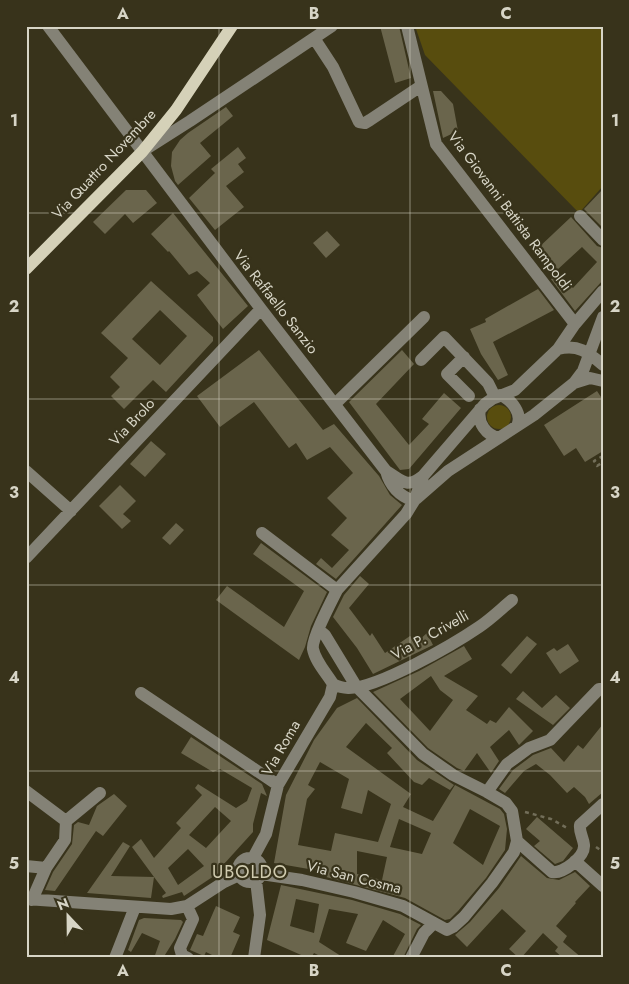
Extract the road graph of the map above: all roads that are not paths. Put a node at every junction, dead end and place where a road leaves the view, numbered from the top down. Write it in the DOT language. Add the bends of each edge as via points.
graph roads {
  1 [pos="48,26"];
  2 [pos="232,26"];
  3 [pos="332,26"];
  4 [pos="407,26"];
  5 [pos="314,38"];
  6 [pos="421,86"];
  7 [pos="176,110"];
  8 [pos="190,121"];
  9 [pos="142,152"];
  10 [pos="580,216"];
  11 [pos="603,240"];
  12 [pos="26,269"];
  13 [pos="603,290"];
  14 [pos="260,309"];
  15 [pos="424,317"];
  16 [pos="603,317"];
  17 [pos="576,324"];
  18 [pos="558,350"];
  19 [pos="589,353"];
  20 [pos="464,357"];
  21 [pos="422,360"];
  22 [pos="603,365"];
  23 [pos="603,381"];
  24 [pos="574,384"];
  25 [pos="469,396"];
  26 [pos="498,396"];
  27 [pos="334,404"];
  28 [pos="480,410"];
  29 [pos="517,426"];
  30 [pos="499,438"];
  31 [pos="26,471"];
  32 [pos="386,471"];
  33 [pos="423,476"];
  34 [pos="414,501"];
  35 [pos="71,511"];
  36 [pos="262,533"];
  37 [pos="26,558"];
  38 [pos="337,590"];
  39 [pos="512,600"];
  40 [pos="319,630"];
  41 [pos="333,684"];
  42 [pos="356,686"];
  43 [pos="603,689"];
  44 [pos="141,693"];
  45 [pos="278,784"];
  46 [pos="26,791"];
  47 [pos="488,792"];
  48 [pos="100,793"];
  49 [pos="603,804"];
  50 [pos="66,821"];
  51 [pos="517,841"];
  52 [pos="253,858"];
  53 [pos="575,861"];
  54 [pos="26,866"];
  55 [pos="46,868"];
  56 [pos="239,875"];
  57 [pos="258,877"];
  58 [pos="603,886"];
  59 [pos="29,900"];
  60 [pos="187,906"];
  61 [pos="135,907"];
  62 [pos="434,922"];
  63 [pos="115,958"];
  64 [pos="188,958"];
  65 [pos="254,958"];
  66 [pos="410,958"];
  1 -- 9 [label="street, Via Raffaello Sanzio"];
  2 -- 7 [label="main road, Via Quattro Novembre"];
  3 -- 5 [label="street"];
  4 -- 6 [label="street, Via Giovanni Battista Rampoldi"];
  5 -- 6 [label="street" via="333,67 359,122 370,120"];
  5 -- 8 [label="street"];
  6 -- 17 [label="street, Via Giovanni Battista Rampoldi" via="439,150"];
  7 -- 8 [label="street"];
  7 -- 9 [label="main road, Via Quattro Novembre"];
  8 -- 9 [label="street"];
  9 -- 12 [label="main road, Via Quattro Novembre"];
  9 -- 14 [label="street, Via Raffaello Sanzio"];
  10 -- 11 [label="street"];
  13 -- 17 [label="street"];
  14 -- 27 [label="street, Via Raffaello Sanzio"];
  14 -- 35 [label="street, Via Brolo"];
  15 -- 27 [label="street"];
  16 -- 19 [label="street"];
  17 -- 18 [label="street"];
  18 -- 19 [label="street" via="569,347"];
  18 -- 26 [label="street" via="515,390"];
  19 -- 22 [label="street"];
  19 -- 24 [label="street"];
  20 -- 21 [label="street" via="444,338"];
  20 -- 25 [label="street" via="447,374"];
  20 -- 26 [label="street"];
  23 -- 24 [label="street" via="590,378"];
  24 -- 29 [label="street"];
  26 -- 28 [label="street"];
  26 -- 29 [label="street" via="508,400 517,411 520,420"];
  27 -- 32 [label="street, Via Raffaello Sanzio"];
  28 -- 30 [label="street" via="483,428"];
  28 -- 33 [label="street"];
  29 -- 30 [label="street"];
  30 -- 34 [label="street" via="448,471"];
  31 -- 35 [label="street"];
  32 -- 33 [label="street" via="410,484"];
  32 -- 34 [label="street" via="398,493"];
  33 -- 34 [label="street"];
  34 -- 38 [label="street"];
  35 -- 37 [label="street, Via Brolo"];
  36 -- 38 [label="street"];
  38 -- 40 [label="street"];
  39 -- 42 [label="street, Via P. Crivelli" via="480,626 423,660 374,682"];
  40 -- 41 [label="street" via="313,651"];
  40 -- 42 [label="street" via="326,634"];
  41 -- 42 [label="street" via="348,688"];
  41 -- 45 [label="street, Via Roma" via="330,696"];
  42 -- 47 [label="street" via="423,754 453,775"];
  43 -- 47 [label="street" via="599,689 550,740 529,748 507,764"];
  44 -- 45 [label="street"];
  45 -- 52 [label="street, Via Roma" via="266,834"];
  46 -- 50 [label="street"];
  47 -- 51 [label="street" via="510,807"];
  48 -- 50 [label="street"];
  49 -- 53 [label="street" via="580,825 584,847"];
  50 -- 55 [label="street" via="65,840"];
  51 -- 53 [label="street" via="552,872 558,873"];
  51 -- 62 [label="street, Via San Cosma" via="514,852 464,917 446,930"];
  52 -- 56 [label="street" via="242,861"];
  52 -- 57 [label="street" via="262,870"];
  53 -- 58 [label="street"];
  54 -- 55 [label="street"];
  55 -- 59 [label="street"];
  56 -- 57 [label="street" via="245,880"];
  56 -- 60 [label="street"];
  57 -- 62 [label="street, Via San Cosma" via="302,880 354,892 403,906"];
  57 -- 65 [label="street" via="260,915"];
  59 -- 61 [label="street"];
  60 -- 61 [label="street" via="171,910"];
  60 -- 64 [label="street" via="194,918 180,948 182,955"];
  61 -- 63 [label="street"];
  62 -- 66 [label="street"];
}
